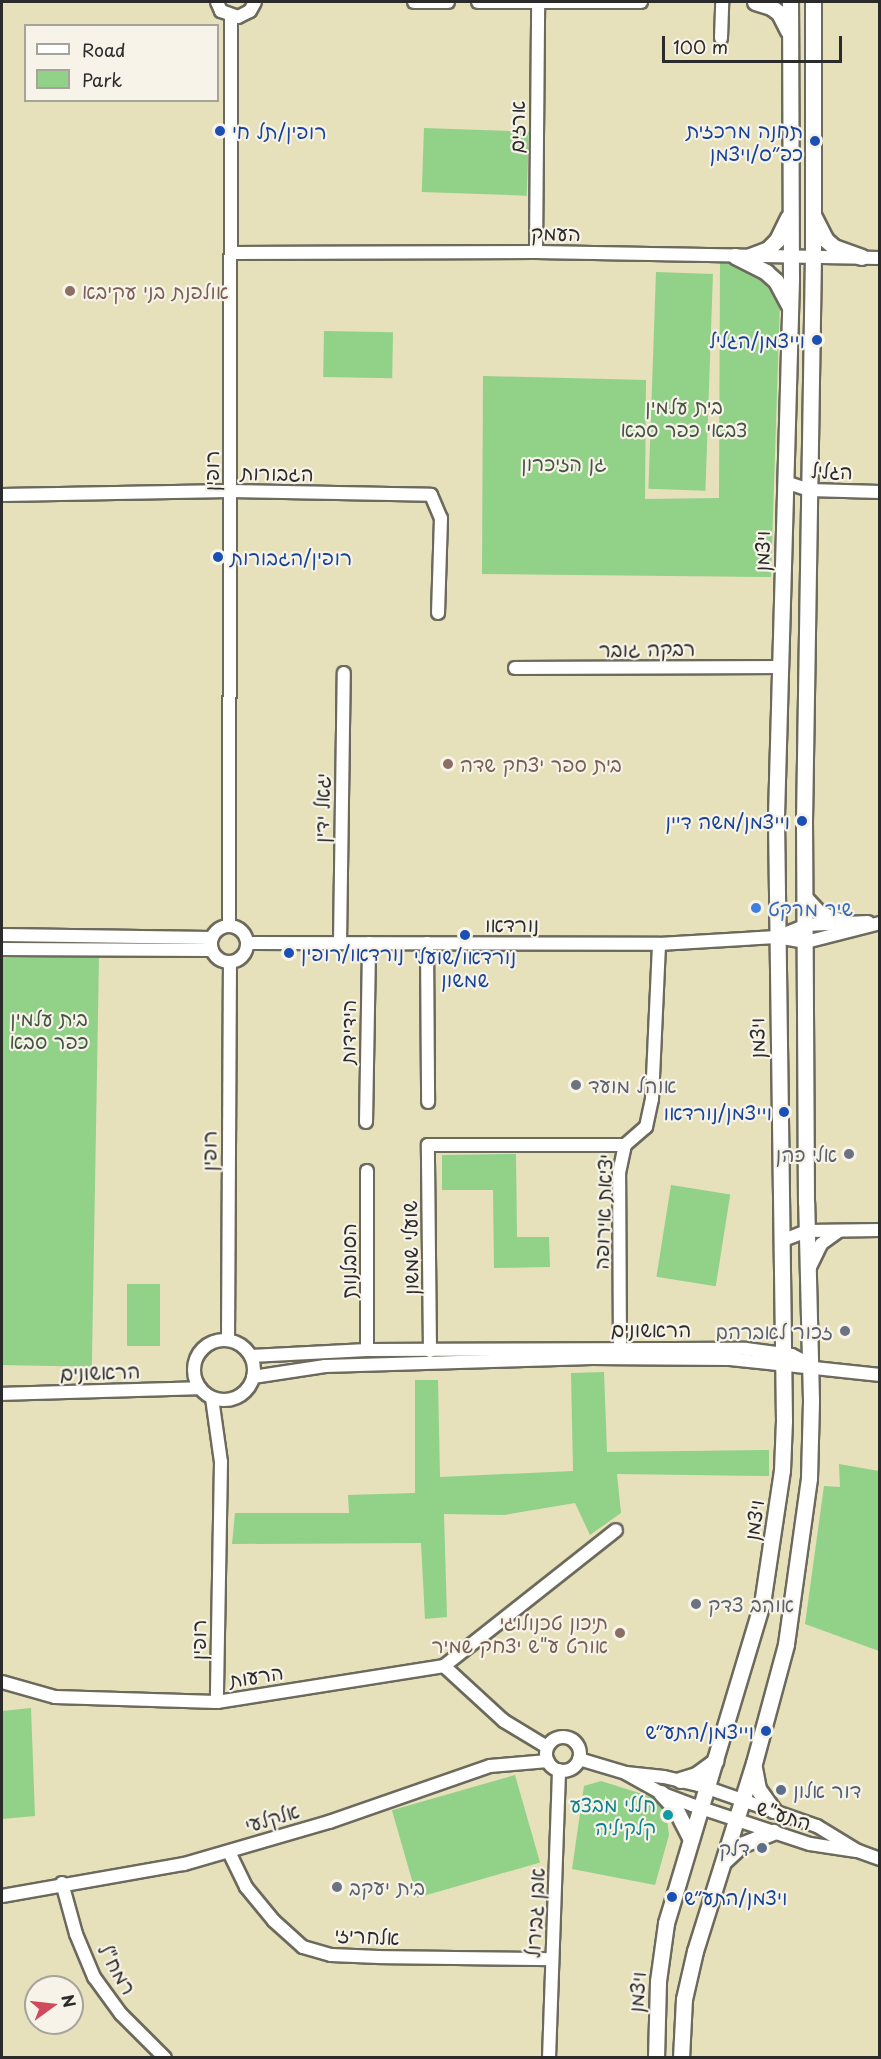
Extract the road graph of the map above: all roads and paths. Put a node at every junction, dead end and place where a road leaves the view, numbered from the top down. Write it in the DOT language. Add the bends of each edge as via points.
graph roads {
  1 [pos="217,2"];
  2 [pos="255,2"];
  3 [pos="414,2"];
  4 [pos="448,2"];
  5 [pos="478,2"];
  6 [pos="594,2"];
  7 [pos="641,2"];
  8 [pos="722,2"];
  9 [pos="755,2"];
  10 [pos="790,2"];
  11 [pos="813,2"];
  12 [pos="538,3"];
  13 [pos="231,17"];
  14 [pos="790,37"];
  15 [pos="721,38"];
  16 [pos="790,212"];
  17 [pos="812,213"];
  18 [pos="536,252"];
  19 [pos="231,253"];
  20 [pos="742,256"];
  21 [pos="813,256"];
  22 [pos="791,257"];
  23 [pos="861,257"];
  24 [pos="879,258"];
  25 [pos="790,305"];
  26 [pos="785,482"];
  27 [pos="809,490"];
  28 [pos="230,492"];
  29 [pos="879,492"];
  30 [pos="2,495"];
  31 [pos="438,613"];
  32 [pos="780,667"];
  33 [pos="515,668"];
  34 [pos="344,673"];
  35 [pos="806,898"];
  36 [pos="839,921"];
  37 [pos="879,923"];
  38 [pos="229,925"];
  39 [pos="806,925"];
  40 [pos="2,935"];
  41 [pos="777,937"];
  42 [pos="806,942"];
  43 [pos="248,943"];
  44 [pos="340,943"];
  45 [pos="369,943"];
  46 [pos="427,943"];
  47 [pos="211,944"];
  48 [pos="659,944"];
  49 [pos="2,949"];
  50 [pos="230,962"];
  51 [pos="428,1102"];
  52 [pos="366,1122"];
  53 [pos="625,1145"];
  54 [pos="367,1171"];
  55 [pos="840,1230"];
  56 [pos="879,1230"];
  57 [pos="807,1231"];
  58 [pos="781,1241"];
  59 [pos="808,1276"];
  60 [pos="228,1340"];
  61 [pos="620,1348"];
  62 [pos="367,1350"];
  63 [pos="430,1351"];
  64 [pos="251,1356"];
  65 [pos="782,1359"];
  66 [pos="811,1362"];
  67 [pos="879,1375"];
  68 [pos="253,1377"];
  69 [pos="200,1388"];
  70 [pos="2,1394"];
  71 [pos="212,1398"];
  72 [pos="616,1530"];
  73 [pos="444,1666"];
  74 [pos="2,1682"];
  75 [pos="217,1702"];
  76 [pos="548,1747"];
  77 [pos="579,1760"];
  78 [pos="548,1761"];
  79 [pos="714,1761"];
  80 [pos="754,1763"];
  81 [pos="559,1770"];
  82 [pos="626,1773"];
  83 [pos="680,1780"];
  84 [pos="706,1788"];
  85 [pos="661,1793"];
  86 [pos="742,1800"];
  87 [pos="700,1808"];
  88 [pos="773,1810"];
  89 [pos="736,1820"];
  90 [pos="774,1832"];
  91 [pos="690,1837"];
  92 [pos="858,1851"];
  93 [pos="229,1852"];
  94 [pos="879,1859"];
  95 [pos="722,1863"];
  96 [pos="62,1883"];
  97 [pos="2,1896"];
  98 [pos="551,1959"];
  99 [pos="165,2058"];
  100 [pos="549,2058"];
  101 [pos="656,2058"];
  102 [pos="681,2058"];
  1 -- 13 [label="street" via="221,11"];
  2 -- 13 [label="street" via="245,15"];
  3 -- 4 [label="street"];
  5 -- 12 [label="street"];
  6 -- 7 [label="street"];
  6 -- 12 [label="street"];
  8 -- 15 [label="street"];
  9 -- 14 [label="main road" via="779,13"];
  10 -- 14 [label="main road, ויצמן"];
  11 -- 17 [label="main road"];
  12 -- 18 [label="street, ארזים"];
  13 -- 19 [label="street, רופין"];
  14 -- 16 [label="main road, ויצמן"];
  16 -- 20 [label="main road" via="777,240 768,249"];
  16 -- 22 [label="main road, ויצמן"];
  17 -- 21 [label="main road"];
  17 -- 23 [label="main road" via="825,239 834,247"];
  18 -- 19 [label="street, העמק"];
  18 -- 20 [label="street, העמק"];
  19 -- 28 [label="street, רופין"];
  20 -- 22 [label="street, העמק"];
  20 -- 25 [label="main road" via="776,281"];
  21 -- 22 [label="street, העמק"];
  21 -- 23 [label="street, העמק"];
  21 -- 27 [label="main road"];
  22 -- 25 [label="main road, ויצמן"];
  23 -- 24 [label="street, העמק"];
  25 -- 26 [label="main road, ויצמן"];
  26 -- 27 [label="street, הגליל"];
  26 -- 32 [label="main road, ויצמן"];
  27 -- 29 [label="street, הגליל"];
  27 -- 35 [label="main road"];
  28 -- 30 [label="street, הגבורות"];
  28 -- 31 [label="street, הגבורות" via="431,495 441,518"];
  28 -- 38 [label="street, רופין"];
  32 -- 33 [label="street, רבקה גובר"];
  32 -- 41 [label="main road, ויצמן"];
  34 -- 44 [label="street, יגאל ידין"];
  35 -- 36 [label="main road" via="819,913"];
  35 -- 39 [label="main road"];
  36 -- 37 [label="street"];
  36 -- 39 [label="street"];
  37 -- 42 [label="street"];
  38 -- 43 [label="street" via="244,933"];
  38 -- 47 [label="street" via="218,928"];
  39 -- 41 [label="street"];
  39 -- 42 [label="main road"];
  40 -- 47 [label="street"];
  41 -- 42 [label="street"];
  41 -- 48 [label="street, נורדאו"];
  41 -- 58 [label="main road, ויצמן"];
  42 -- 57 [label="main road"];
  43 -- 44 [label="street, נורדאו"];
  43 -- 50 [label="street" via="240,958"];
  44 -- 45 [label="street, נורדאו"];
  45 -- 46 [label="street, נורדאו"];
  45 -- 52 [label="street, הידידות"];
  46 -- 48 [label="street, נורדאו"];
  46 -- 51 [label="street"];
  47 -- 49 [label="street"];
  47 -- 50 [label="street" via="219,959"];
  48 -- 53 [label="street, יציאת אירופה" via="652,1099 646,1127"];
  50 -- 60 [label="street, רופין"];
  53 -- 61 [label="street, יציאת אירופה" via="620,1173"];
  53 -- 63 [label="street, שועלי שמשון" via="428,1145"];
  54 -- 62 [label="street, הסובלנות"];
  55 -- 56 [label="street"];
  55 -- 57 [label="street"];
  55 -- 59 [label="street" via="820,1244"];
  57 -- 58 [label="street"];
  57 -- 59 [label="main road"];
  58 -- 65 [label="main road, ויצמן"];
  59 -- 66 [label="main road"];
  60 -- 64 [label="street"];
  60 -- 69 [label="street" via="218,1340 201,1350 194,1369"];
  61 -- 63 [label="street, הראשונים"];
  61 -- 65 [label="street, הראשונים" via="746,1349"];
  62 -- 63 [label="street, הראשונים"];
  62 -- 64 [label="street, הראשונים"];
  64 -- 68 [label="street"];
  65 -- 66 [label="street, הראשונים"];
  65 -- 68 [label="street, הראשונים" via="441,1361 325,1366"];
  65 -- 79 [label="main road, ויצמן" via="782,1470 769,1569"];
  66 -- 67 [label="street" via="842,1372"];
  66 -- 80 [label="main road" via="809,1478 802,1538 786,1644"];
  68 -- 71 [label="street" via="242,1394 233,1399"];
  69 -- 70 [label="street, הראשונים"];
  69 -- 71 [label="street"];
  71 -- 75 [label="street, רופין" via="221,1462"];
  72 -- 73 [label="street, הרעות"];
  73 -- 75 [label="street, הרעות"];
  73 -- 76 [label="street" via="504,1721"];
  74 -- 75 [label="street, הרעות" via="56,1697"];
  76 -- 77 [label="street" via="558,1737 569,1737 579,1748"];
  76 -- 78 [label="street"];
  77 -- 81 [label="street" via="573,1768"];
  77 -- 82 [label="street"];
  78 -- 81 [label="street"];
  78 -- 93 [label="street, אלקלעי" via="490,1766"];
  79 -- 83 [label="main road" via="696,1775"];
  79 -- 84 [label="main road, ויצמן"];
  80 -- 86 [label="main road"];
  80 -- 88 [label="main road" via="758,1789"];
  81 -- 98 [label="street, אבן גבירול"];
  82 -- 83 [label="street"];
  82 -- 85 [label="street"];
  83 -- 84 [label="street"];
  84 -- 86 [label="street"];
  84 -- 87 [label="main road, ויצמן"];
  85 -- 87 [label="street"];
  85 -- 91 [label="main road" via="675,1808"];
  86 -- 88 [label="street, התע\"ש"];
  86 -- 89 [label="main road"];
  87 -- 89 [label="street, התע\"ש"];
  87 -- 91 [label="main road, ויצמן"];
  88 -- 92 [label="street, התע\"ש" via="830,1832"];
  89 -- 90 [label="street, התע\"ש"];
  89 -- 95 [label="main road"];
  90 -- 92 [label="street, התע\"ש" via="822,1847"];
  90 -- 95 [label="main road" via="741,1845"];
  91 -- 101 [label="main road, ויצמן" via="664,1934"];
  92 -- 94 [label="street, התע\"ש"];
  93 -- 96 [label="street, אלקלעי" via="184,1864"];
  93 -- 98 [label="street, אלחריזי" via="246,1887 274,1921 303,1947 331,1955"];
  95 -- 102 [label="main road" via="687,1983"];
  96 -- 97 [label="street, אלקלעי"];
  96 -- 99 [label="street, רמח\"ל" via="76,1934 94,1977 121,2014"];
  98 -- 100 [label="street, אבן גבירול"];
}
